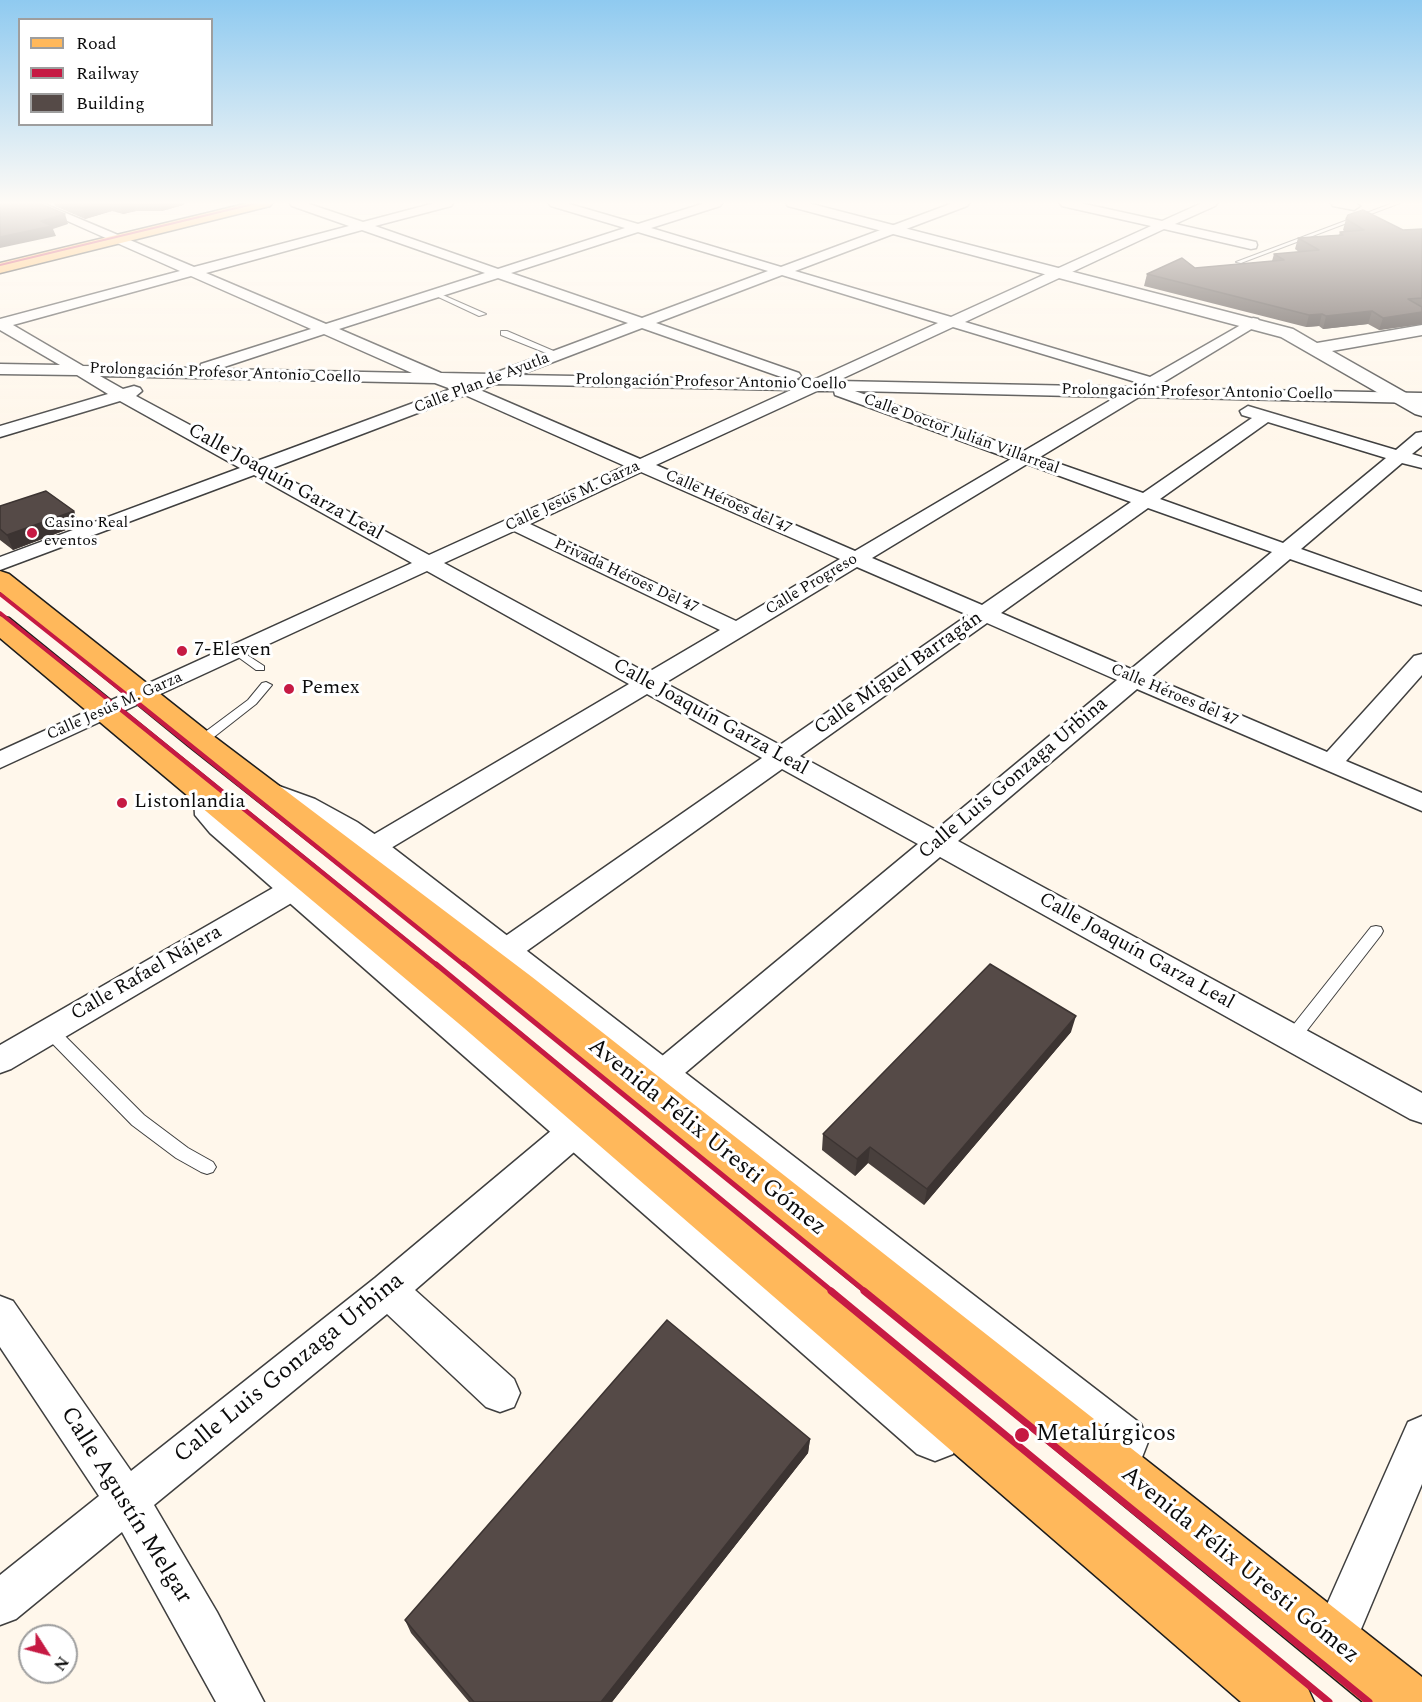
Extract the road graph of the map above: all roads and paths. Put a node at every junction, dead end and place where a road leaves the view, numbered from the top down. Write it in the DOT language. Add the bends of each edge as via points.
graph roads {
  1 [pos="149,282"];
  2 [pos="216,282"];
  3 [pos="466,282"];
  4 [pos="522,282"];
  5 [pos="751,282"];
  6 [pos="820,282"];
  7 [pos="1039,282"];
  8 [pos="1097,282"];
  9 [pos="434,293"];
  10 [pos="482,314"];
  11 [pos="952,322"];
  12 [pos="1253,322"];
  13 [pos="0,324"];
  14 [pos="640,324"];
  15 [pos="324,329"];
  16 [pos="1422,330"];
  17 [pos="504,333"];
  18 [pos="1318,348"];
  19 [pos="560,355"];
  20 [pos="0,369"];
  21 [pos="80,370"];
  22 [pos="186,374"];
  23 [pos="444,380"];
  24 [pos="492,380"];
  25 [pos="818,384"];
  26 [pos="1146,386"];
  27 [pos="468,389"];
  28 [pos="1189,393"];
  29 [pos="123,395"];
  30 [pos="1398,397"];
  31 [pos="1422,398"];
  32 [pos="1422,410"];
  33 [pos="1266,416"];
  34 [pos="0,432"];
  35 [pos="1422,437"];
  36 [pos="1026,458"];
  37 [pos="1411,460"];
  38 [pos="642,466"];
  39 [pos="258,468"];
  40 [pos="1145,501"];
  41 [pos="515,524"];
  42 [pos="1287,550"];
  43 [pos="856,559"];
  44 [pos="430,563"];
  45 [pos="0,564"];
  46 [pos="0,579"];
  47 [pos="1422,599"];
  48 [pos="984,614"];
  49 [pos="0,624"];
  50 [pos="738,630"];
  51 [pos="238,652"];
  52 [pos="1422,661"];
  53 [pos="260,668"];
  54 [pos="1134,679"];
  55 [pos="648,683"];
  56 [pos="266,685"];
  57 [pos="143,692"];
  58 [pos="104,710"];
  59 [pos="201,741"];
  60 [pos="781,757"];
  61 [pos="0,759"];
  62 [pos="1331,764"];
  63 [pos="268,792"];
  64 [pos="210,798"];
  65 [pos="1422,803"];
  66 [pos="939,842"];
  67 [pos="371,848"];
  68 [pos="295,888"];
  69 [pos="1376,931"];
  70 [pos="511,969"];
  71 [pos="50,1031"];
  72 [pos="1292,1038"];
  73 [pos="0,1060"];
  74 [pos="661,1075"];
  75 [pos="1422,1109"];
  76 [pos="576,1130"];
  77 [pos="207,1167"];
  78 [pos="388,1290"];
  79 [pos="0,1314"];
  80 [pos="500,1393"];
  81 [pos="1422,1436"];
  82 [pos="128,1502"];
  83 [pos="0,1603"];
  84 [pos="1343,1618"];
  85 [pos="1422,1681"];
  86 [pos="241,1702"];
  87 [pos="1247,1702"];
  88 [pos="1286,1702"];
  89 [pos="1408,1702"];
  1 -- 13 [label="street"];
  2 -- 15 [label="street, Calle Héroes del 47"];
  3 -- 9 [label="street"];
  4 -- 14 [label="street, Calle Doctor Julián Villarreal"];
  5 -- 14 [label="street, Calle Plan de Ayutla"];
  6 -- 11 [label="street"];
  7 -- 11 [label="street, Calle Jesús M. Garza"];
  8 -- 12 [label="street"];
  9 -- 10 [label="lane"];
  9 -- 15 [label="street"];
  11 -- 25 [label="street, Calle Jesús M. Garza"];
  11 -- 26 [label="street"];
  12 -- 18 [label="street"];
  12 -- 26 [label="street, Calle Progreso"];
  13 -- 21 [label="street, Calle Joaquín Garza Leal"];
  14 -- 19 [label="street, Calle Plan de Ayutla"];
  14 -- 25 [label="street, Calle Doctor Julián Villarreal"];
  15 -- 22 [label="street"];
  15 -- 23 [label="street, Calle Héroes del 47"];
  16 -- 18 [label="street"];
  17 -- 19 [label="lane"];
  18 -- 30 [label="street"];
  19 -- 24 [label="street, Calle Plan de Ayutla"];
  20 -- 21 [label="street, Prolongación Profesor Antonio Coello"];
  21 -- 22 [label="street, Prolongación Profesor Antonio Coello"];
  21 -- 29 [label="street, Calle Joaquín Garza Leal"];
  22 -- 23 [label="street, Prolongación Profesor Antonio Coello"];
  22 -- 29 [label="street"];
  23 -- 24 [label="street, Prolongación Profesor Antonio Coello"];
  23 -- 27 [label="street, Calle Héroes del 47"];
  24 -- 25 [label="street, Prolongación Profesor Antonio Coello"];
  24 -- 27 [label="street, Calle Plan de Ayutla"];
  25 -- 26 [label="street, Prolongación Profesor Antonio Coello"];
  25 -- 36 [label="street, Calle Doctor Julián Villarreal"];
  25 -- 38 [label="street, Calle Jesús M. Garza"];
  26 -- 28 [label="street"];
  26 -- 36 [label="street, Calle Progreso"];
  27 -- 38 [label="street, Calle Héroes del 47"];
  27 -- 39 [label="street, Calle Plan de Ayutla"];
  28 -- 30 [label="street, Prolongación Profesor Antonio Coello"];
  28 -- 33 [label="street"];
  29 -- 34 [label="street"];
  29 -- 39 [label="street, Calle Joaquín Garza Leal"];
  30 -- 31 [label="street, Prolongación Profesor Antonio Coello"];
  30 -- 32 [label="street"];
  33 -- 37 [label="street"];
  33 -- 40 [label="street, Calle Miguel Barragán"];
  35 -- 37 [label="street, Calle Luis Gonzaga Urbina"];
  36 -- 40 [label="street, Calle Doctor Julián Villarreal"];
  36 -- 43 [label="street, Calle Progreso"];
  37 -- 42 [label="street, Calle Luis Gonzaga Urbina"];
  38 -- 41 [label="street, Calle Jesús M. Garza"];
  38 -- 43 [label="street, Calle Héroes del 47"];
  39 -- 44 [label="street, Calle Joaquín Garza Leal"];
  39 -- 45 [label="street, Calle Plan de Ayutla"];
  40 -- 42 [label="street, Calle Doctor Julián Villarreal"];
  40 -- 48 [label="street, Calle Miguel Barragán"];
  41 -- 44 [label="street, Calle Jesús M. Garza"];
  41 -- 50 [label="street, Privada Héroes Del 47"];
  42 -- 47 [label="street, Calle Doctor Julián Villarreal"];
  42 -- 54 [label="street, Calle Luis Gonzaga Urbina"];
  43 -- 48 [label="street, Calle Héroes del 47"];
  43 -- 50 [label="street, Calle Progreso"];
  44 -- 51 [label="street, Calle Jesús M. Garza"];
  44 -- 55 [label="street, Calle Joaquín Garza Leal"];
  46 -- 57 [label="main road, Avenida Félix Uresti Gómez"];
  48 -- 54 [label="street, Calle Héroes del 47"];
  48 -- 60 [label="street, Calle Miguel Barragán"];
  49 -- 58 [label="main road"];
  50 -- 55 [label="street, Calle Progreso"];
  51 -- 53 [label="lane"];
  51 -- 57 [label="street, Calle Jesús M. Garza"];
  52 -- 62 [label="street"];
  54 -- 62 [label="street, Calle Héroes del 47"];
  54 -- 66 [label="street, Calle Luis Gonzaga Urbina"];
  55 -- 60 [label="street, Calle Joaquín Garza Leal"];
  55 -- 67 [label="street, Calle Progreso"];
  56 -- 59 [label="lane" via="252,702"];
  57 -- 58 [label="street, Calle Jesús M. Garza"];
  57 -- 59 [label="main road, Avenida Félix Uresti Gómez"];
  58 -- 61 [label="street, Calle Jesús M. Garza"];
  58 -- 64 [label="main road"];
  59 -- 63 [label="main road, Avenida Félix Uresti Gómez"];
  60 -- 66 [label="street, Calle Joaquín Garza Leal"];
  60 -- 70 [label="street, Calle Miguel Barragán"];
  62 -- 65 [label="street, Calle Héroes del 47"];
  63 -- 67 [label="street" via="325,817"];
  63 -- 70 [label="main road, Avenida Félix Uresti Gómez"];
  64 -- 68 [label="street" via="211,814 216,821"];
  64 -- 88 [label="main road" via="477,1018"];
  66 -- 72 [label="street, Calle Joaquín Garza Leal"];
  66 -- 74 [label="street, Calle Luis Gonzaga Urbina"];
  67 -- 70 [label="street"];
  68 -- 71 [label="street, Calle Rafael Nájera"];
  68 -- 76 [label="street"];
  69 -- 72 [label="lane"];
  70 -- 74 [label="street"];
  70 -- 89 [label="main road, Avenida Félix Uresti Gómez"];
  71 -- 73 [label="street, Calle Rafael Nájera"];
  71 -- 77 [label="lane" via="138,1120"];
  72 -- 75 [label="street, Calle Joaquín Garza Leal"];
  74 -- 84 [label="street"];
  76 -- 78 [label="street, Calle Luis Gonzaga Urbina"];
  76 -- 87 [label="street"];
  78 -- 80 [label="street"];
  78 -- 82 [label="street, Calle Luis Gonzaga Urbina"];
  79 -- 82 [label="street, Calle Agustín Melgar"];
  81 -- 84 [label="street"];
  82 -- 83 [label="street, Calle Luis Gonzaga Urbina"];
  82 -- 86 [label="street, Calle Agustín Melgar"];
  84 -- 85 [label="street"];
}
